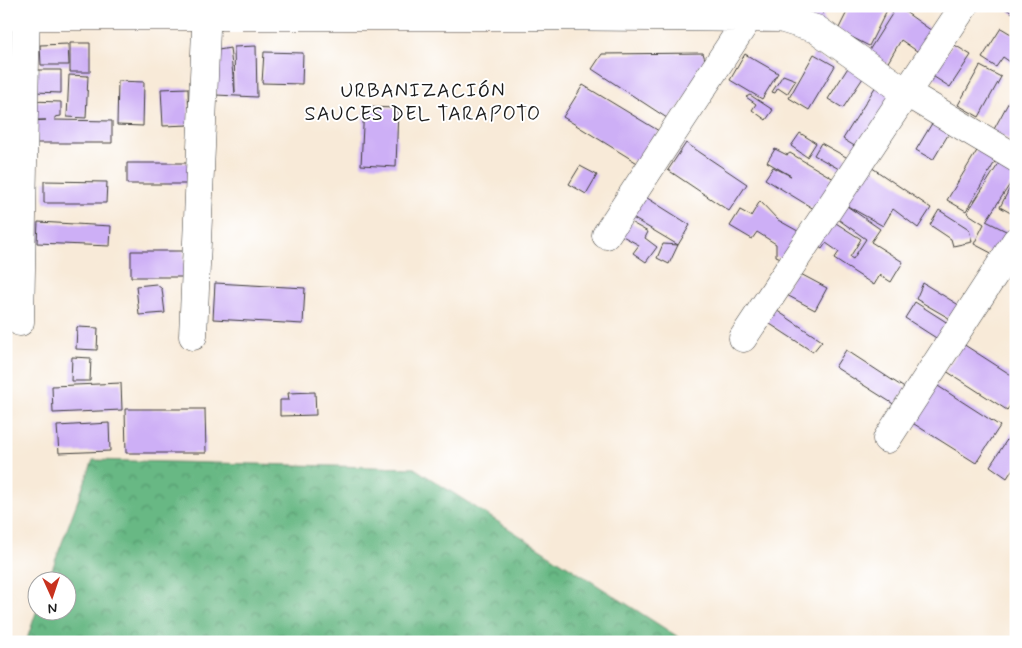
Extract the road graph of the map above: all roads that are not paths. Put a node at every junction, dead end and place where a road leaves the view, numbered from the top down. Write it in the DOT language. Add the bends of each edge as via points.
graph roads {
  1 [pos="964,6"];
  2 [pos="207,11"];
  3 [pos="374,11"];
  4 [pos="748,12"];
  5 [pos="20,13"];
  6 [pos="908,93"];
  7 [pos="1016,158"];
  8 [pos="606,235"];
  9 [pos="1016,241"];
  10 [pos="20,322"];
  11 [pos="193,336"];
  12 [pos="743,338"];
  13 [pos="887,439"];
  1 -- 6 [label="street"];
  2 -- 3 [label="street"];
  2 -- 5 [label="street"];
  2 -- 11 [label="street"];
  3 -- 4 [label="street"];
  4 -- 6 [label="street" via="816,29"];
  4 -- 8 [label="street"];
  5 -- 10 [label="street"];
  6 -- 7 [label="street"];
  6 -- 12 [label="street"];
  9 -- 13 [label="street"];
}
